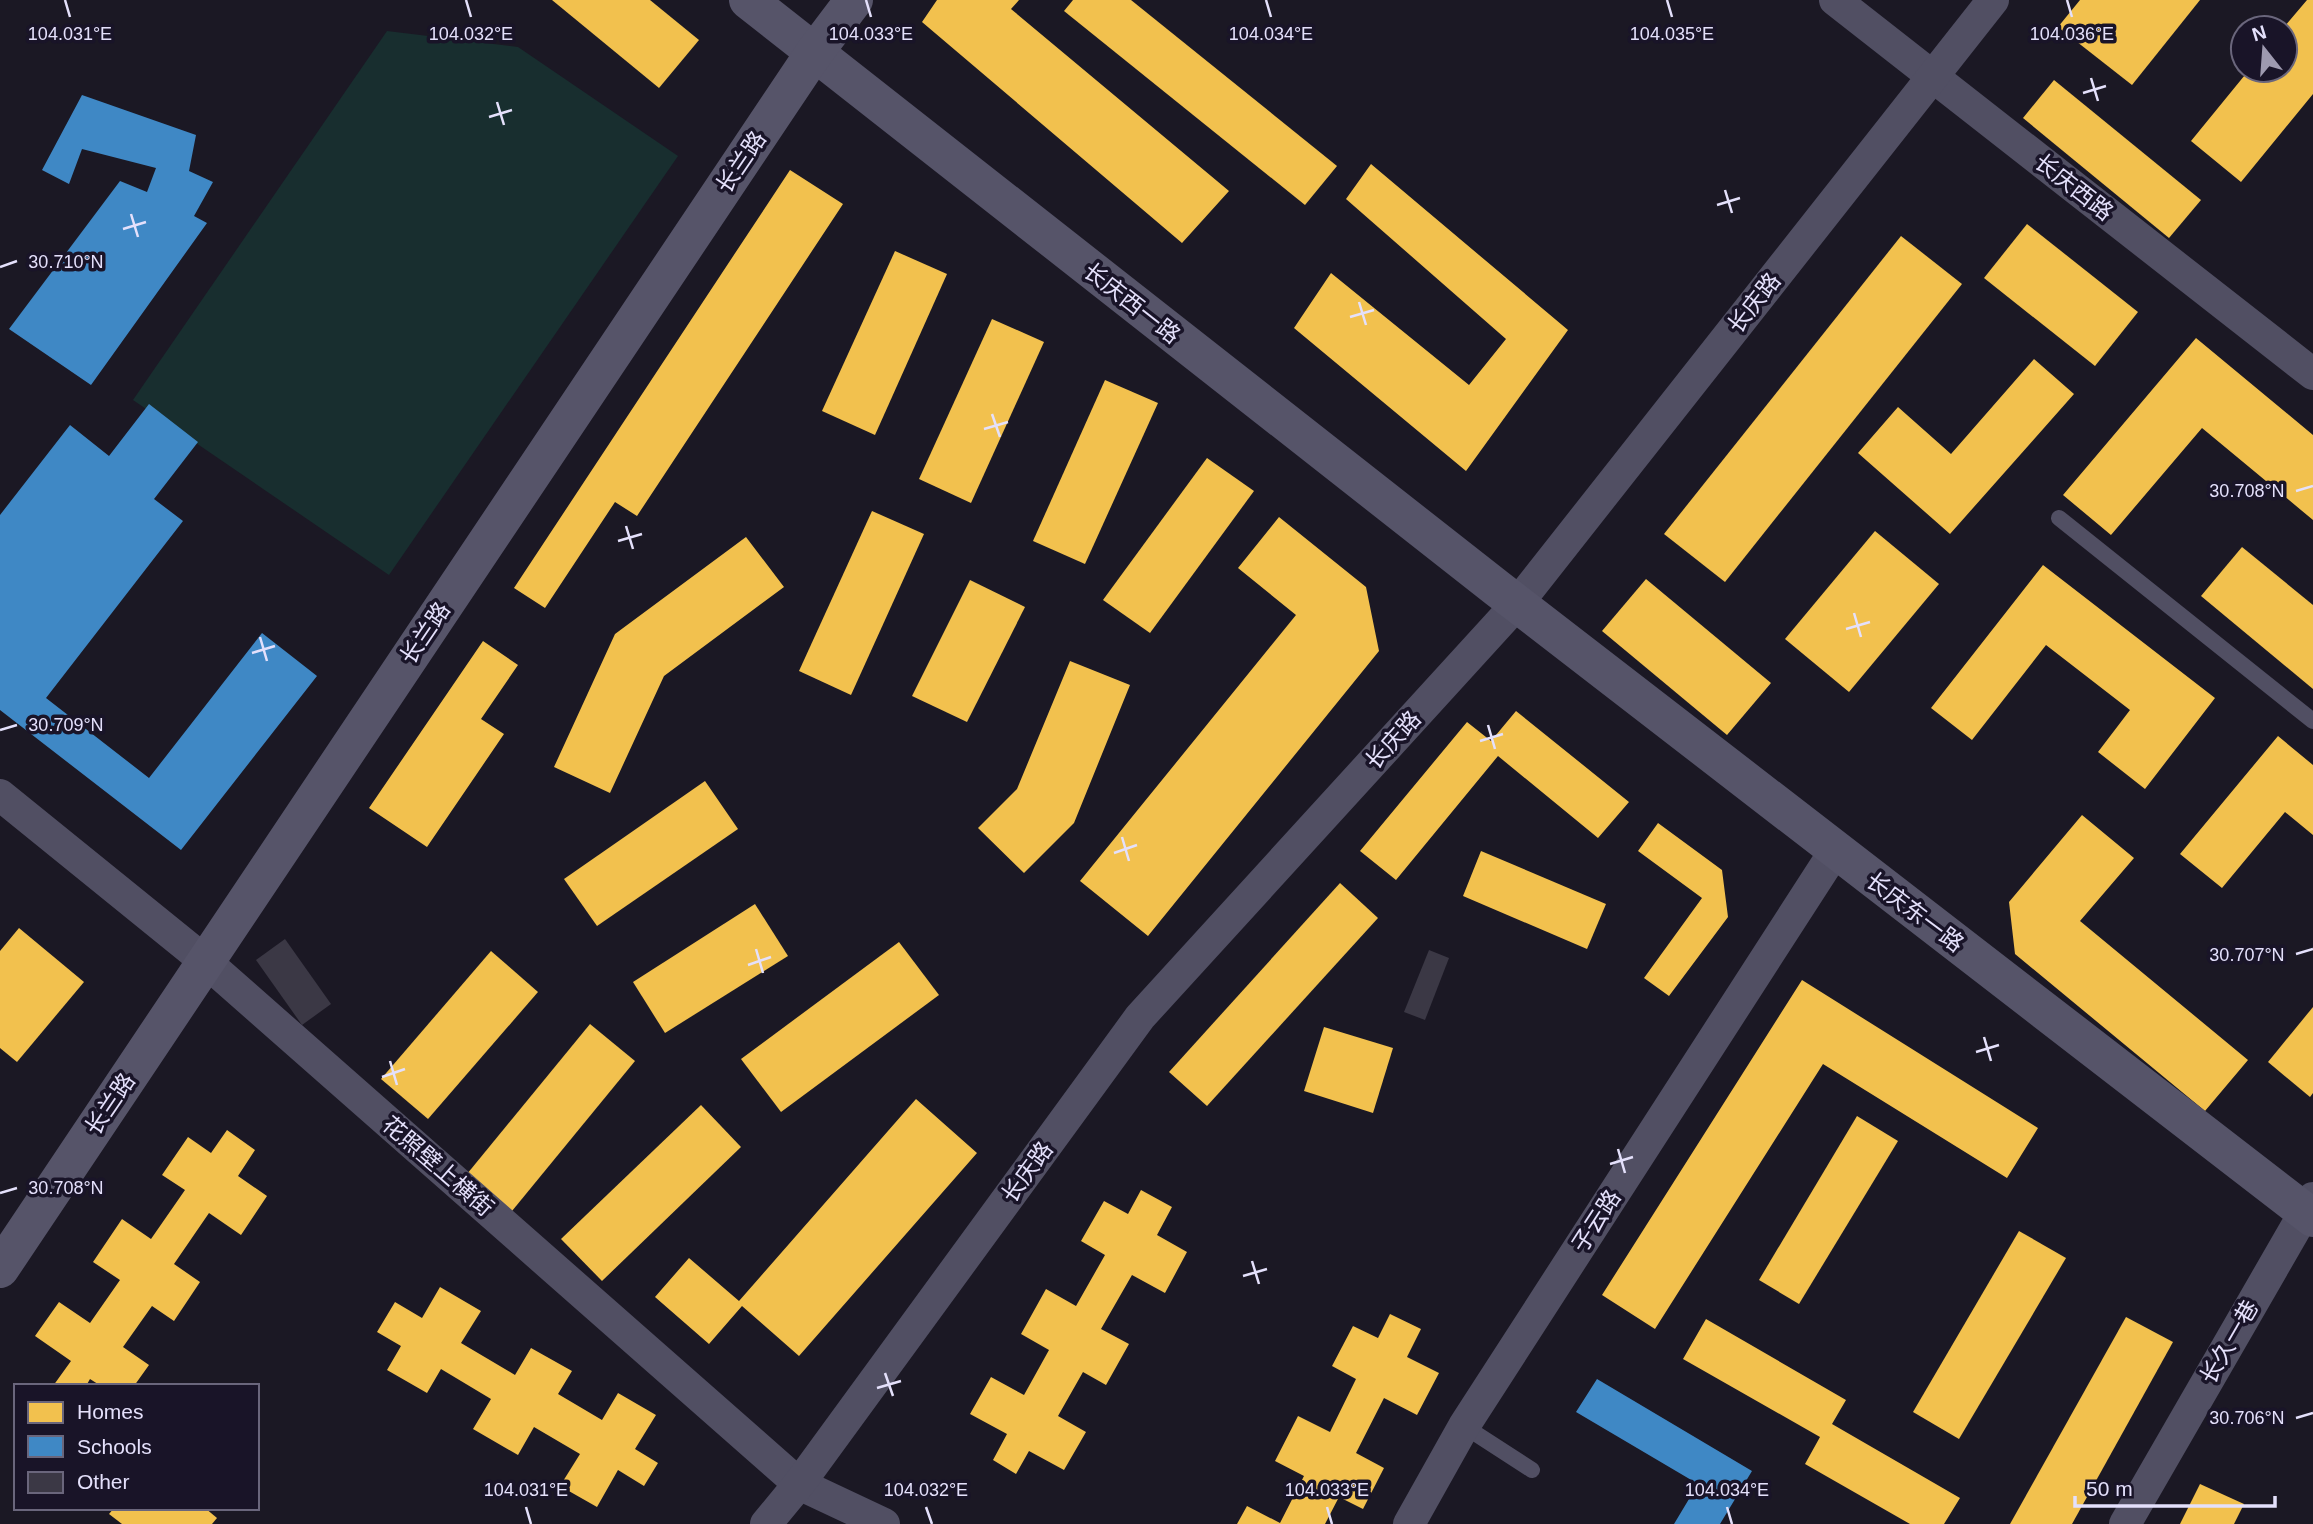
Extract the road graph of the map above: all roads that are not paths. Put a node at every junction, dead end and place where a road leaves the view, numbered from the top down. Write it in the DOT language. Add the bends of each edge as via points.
graph roads {
  1 [pos="748,0"];
  2 [pos="854,0"];
  3 [pos="1835,0"];
  4 [pos="1993,0"];
  5 [pos="814,53"];
  6 [pos="1933,76"];
  7 [pos="2313,374"];
  8 [pos="2059,518"];
  9 [pos="1517,604"];
  10 [pos="2313,721"];
  11 [pos="0,795"];
  12 [pos="1835,851"];
  13 [pos="205,961"];
  14 [pos="2310,1209"];
  15 [pos="0,1269"];
  16 [pos="1464,1426"];
  17 [pos="1532,1470"];
  18 [pos="799,1484"];
  19 [pos="766,1524"];
  20 [pos="884,1524"];
  21 [pos="1409,1524"];
  22 [pos="2125,1524"];
  1 -- 5 [label="main road, 长庆西一路"];
  2 -- 5 [label="main road, 长兰路"];
  3 -- 6 [label="street, 长庆西路"];
  4 -- 6 [label="street, 长庆路"];
  5 -- 9 [label="main road, 长庆西一路"];
  5 -- 13 [label="main road, 长兰路"];
  6 -- 7 [label="street, 长庆西路"];
  6 -- 9 [label="street, 长庆路"];
  8 -- 10 [label="lane"];
  9 -- 12 [label="main road, 长庆东一路"];
  9 -- 18 [label="street, 长庆路" via="1140,1017"];
  11 -- 13 [label="street, 花照壁上横街"];
  12 -- 14 [label="main road, 长庆东一路"];
  12 -- 16 [label="street, 子云路"];
  13 -- 15 [label="main road, 长兰路"];
  13 -- 18 [label="street, 花照壁上横街"];
  14 -- 22 [label="street, 长久一巷"];
  16 -- 17 [label="lane"];
  16 -- 21 [label="street, 子云路"];
  18 -- 19 [label="street, 长庆路"];
  18 -- 20 [label="street, 花照壁上横街"];
}
